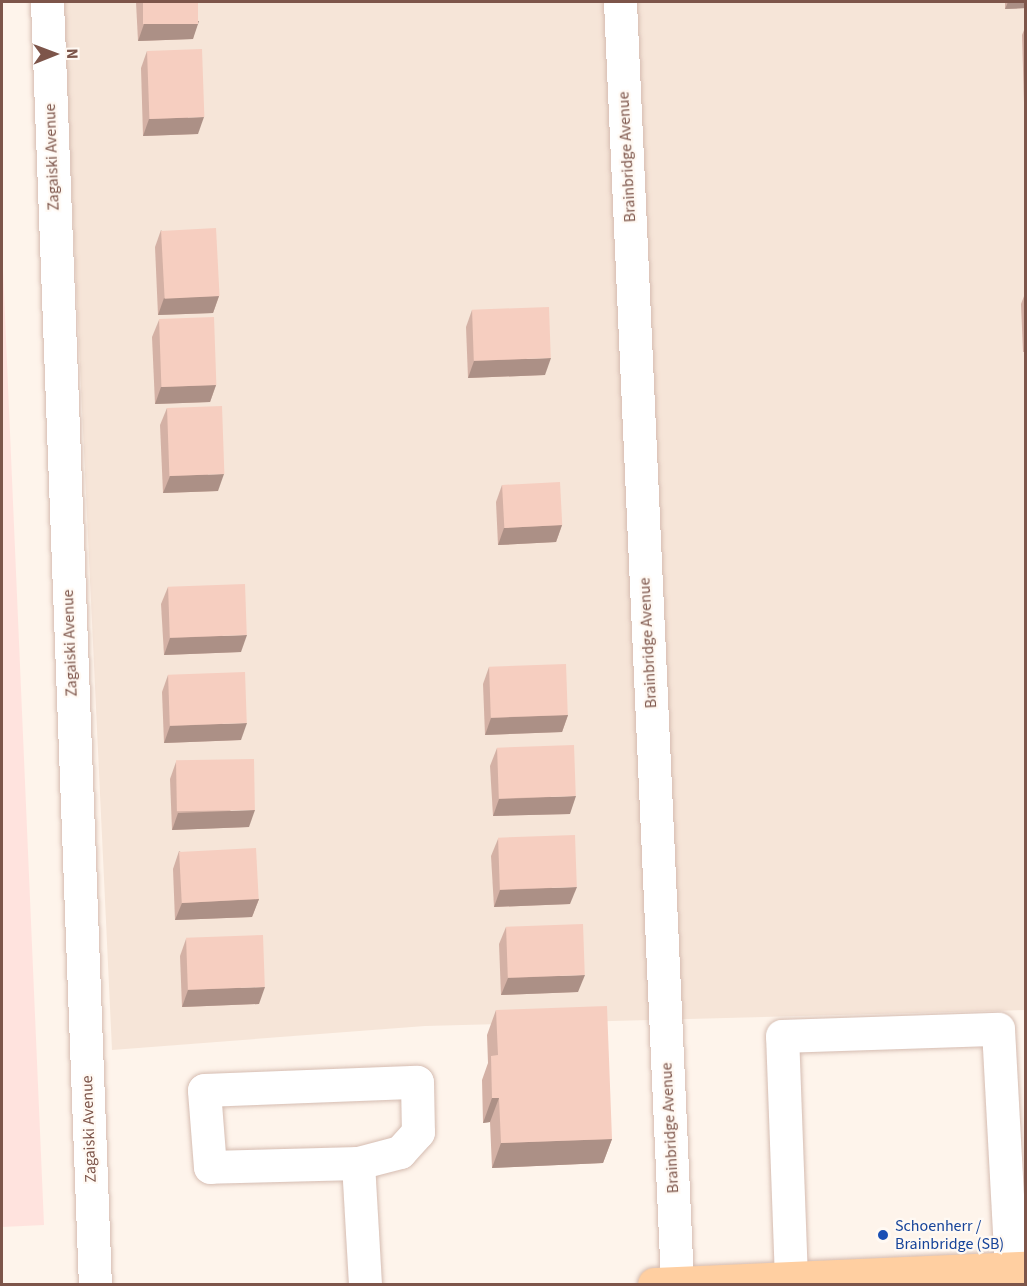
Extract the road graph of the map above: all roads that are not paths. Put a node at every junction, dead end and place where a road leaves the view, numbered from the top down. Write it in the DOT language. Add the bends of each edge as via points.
graph roads {
  1 [pos="47,2"];
  2 [pos="620,2"];
  3 [pos="358,1163"];
  4 [pos="1018,1269"];
  5 [pos="791,1279"];
  6 [pos="883,1280"];
  7 [pos="95,1284"];
  8 [pos="365,1284"];
  9 [pos="666,1284"];
  1 -- 7 [label="street, Zagaiski Avenue"];
  2 -- 9 [label="street, Brainbridge Avenue"];
  3 -- 3 [label="street" via="210,1167 204,1090 417,1082 418,1132 414,1140 400,1152"];
  3 -- 8 [label="street"];
  4 -- 5 [label="street" via="998,1029 782,1036"];
  4 -- 6 [label="main road"];
  5 -- 6 [label="main road"];
  5 -- 9 [label="main road"];
}
